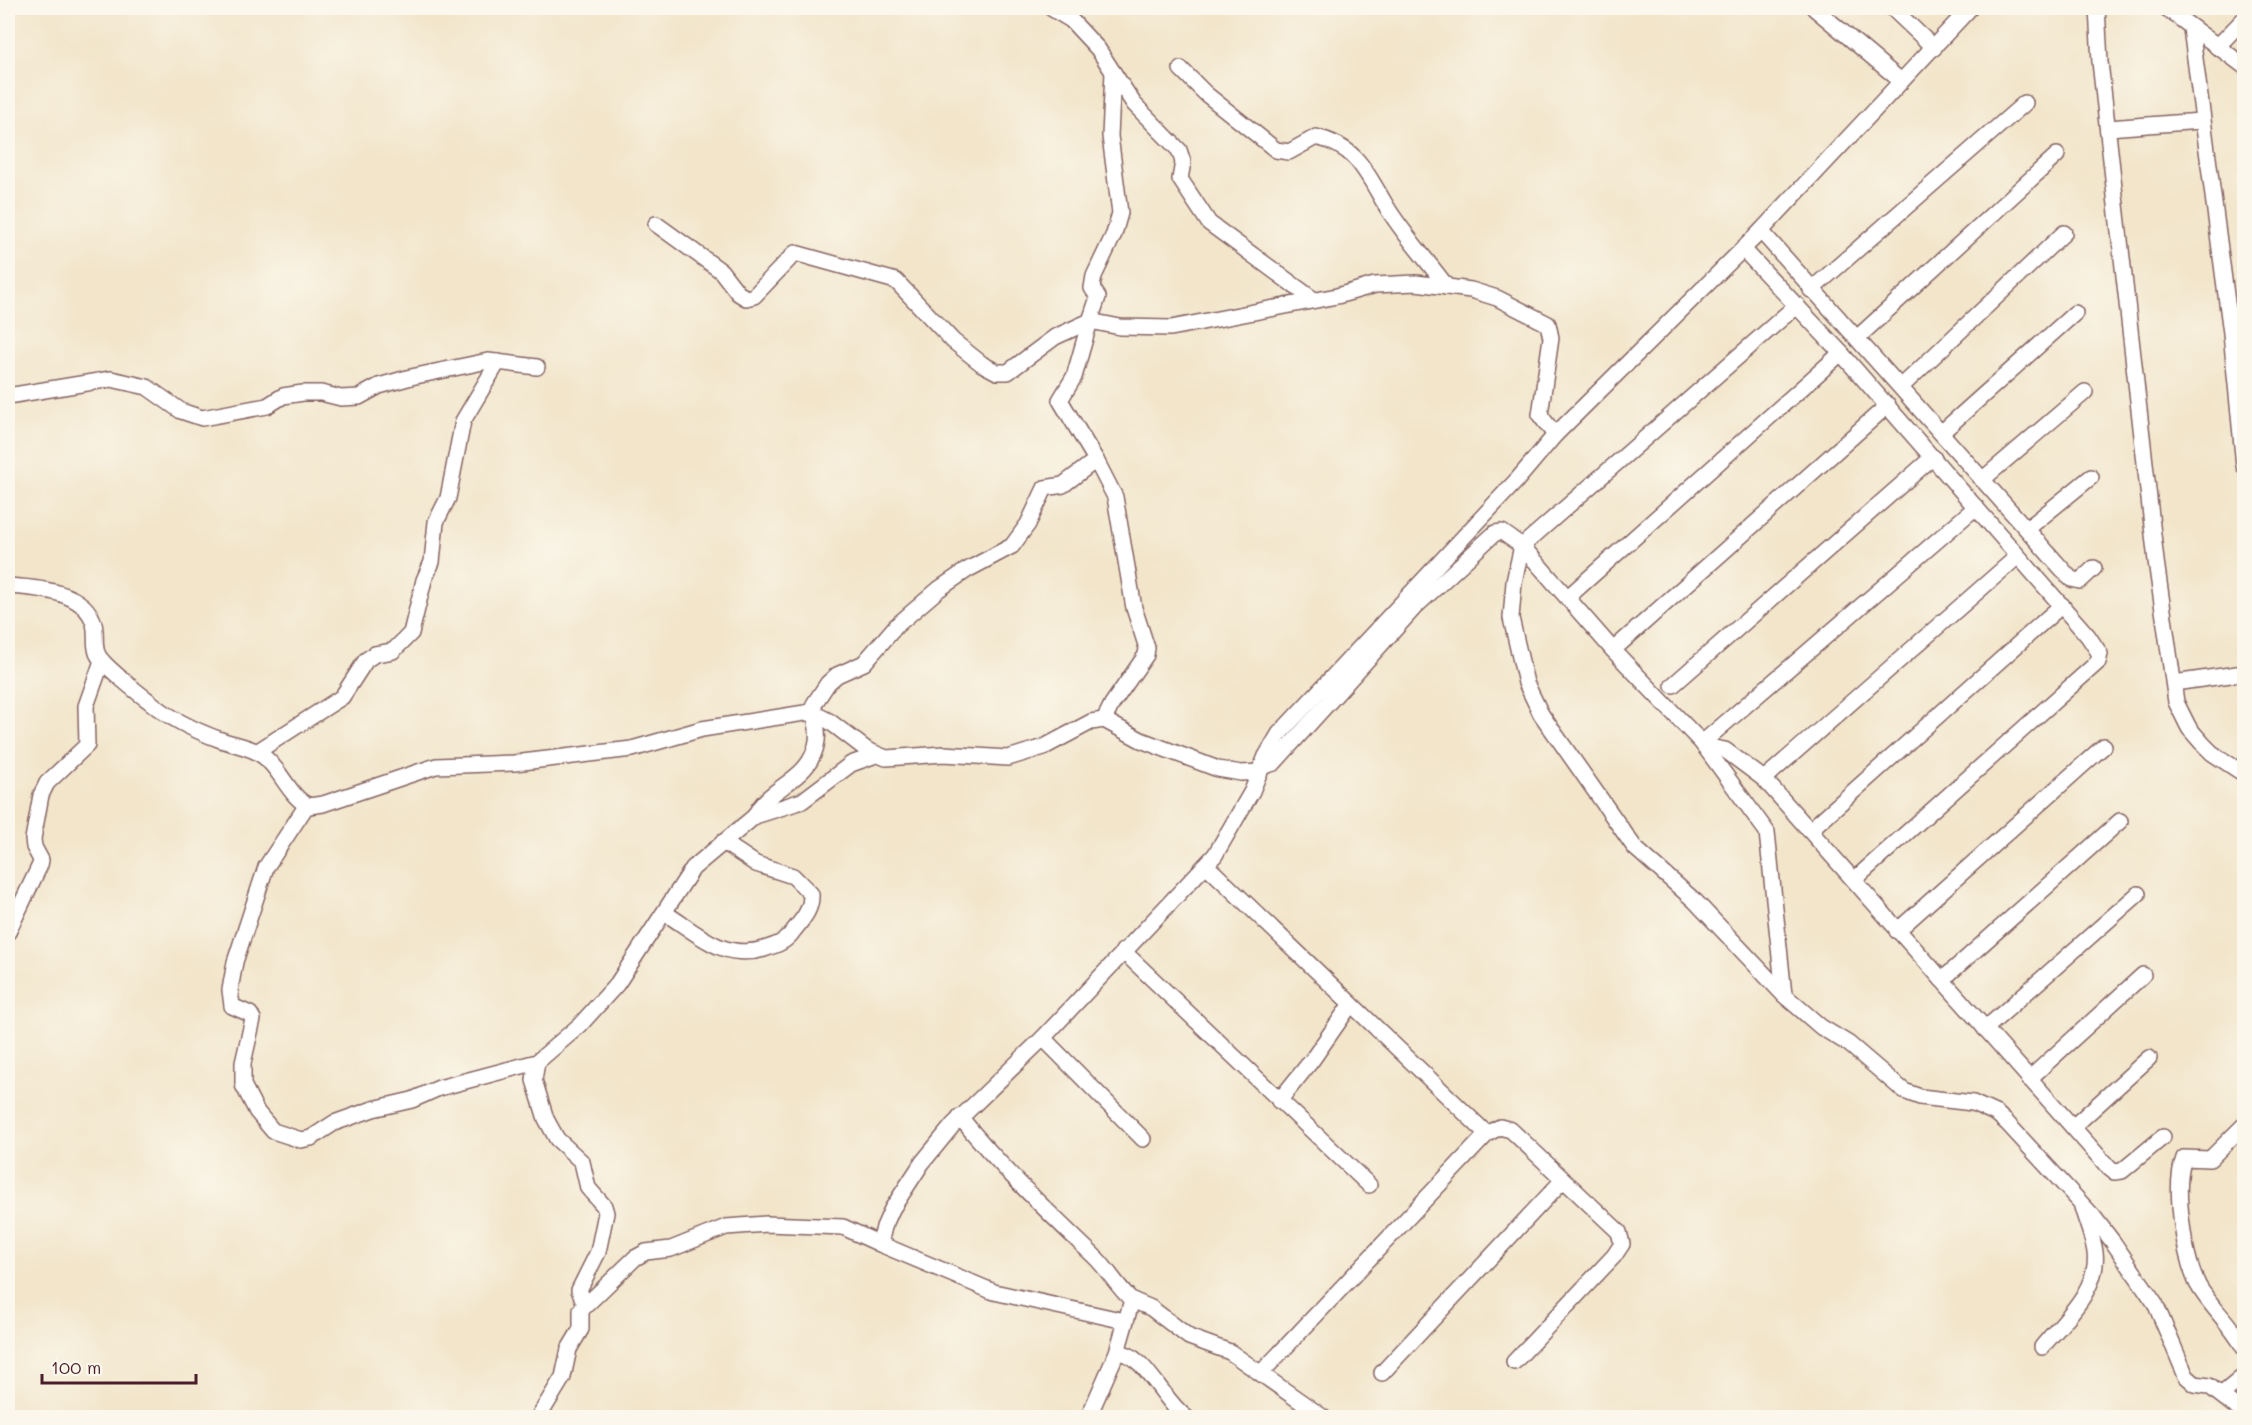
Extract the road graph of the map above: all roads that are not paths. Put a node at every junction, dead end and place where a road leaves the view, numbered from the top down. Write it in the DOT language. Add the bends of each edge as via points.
graph roads {
  1 [pos="1052,8"];
  2 [pos="1814,8"];
  3 [pos="1892,8"];
  4 [pos="1970,8"];
  5 [pos="2097,8"];
  6 [pos="2166,8"];
  7 [pos="2244,19"];
  8 [pos="2191,28"];
  9 [pos="2217,46"];
  10 [pos="1934,48"];
  11 [pos="2244,66"];
  12 [pos="1181,69"];
  13 [pos="1113,72"];
  14 [pos="1901,81"];
  15 [pos="2025,103"];
  16 [pos="2201,121"];
  17 [pos="2108,128"];
  18 [pos="2057,154"];
  19 [pos="656,224"];
  20 [pos="1761,231"];
  21 [pos="2064,234"];
  22 [pos="1743,249"];
  23 [pos="1447,287"];
  24 [pos="1811,290"];
  25 [pos="1314,300"];
  26 [pos="1797,305"];
  27 [pos="2075,313"];
  28 [pos="1090,321"];
  29 [pos="1857,338"];
  30 [pos="1841,353"];
  31 [pos="498,362"];
  32 [pos="537,367"];
  33 [pos="1902,387"];
  34 [pos="2085,392"];
  35 [pos="8,396"];
  36 [pos="1888,405"];
  37 [pos="1941,433"];
  38 [pos="1555,435"];
  39 [pos="1933,457"];
  40 [pos="1096,460"];
  41 [pos="2244,466"];
  42 [pos="2091,477"];
  43 [pos="1982,480"];
  44 [pos="1976,507"];
  45 [pos="2027,529"];
  46 [pos="1522,546"];
  47 [pos="2018,556"];
  48 [pos="2094,568"];
  49 [pos="8,586"];
  50 [pos="1568,597"];
  51 [pos="2062,605"];
  52 [pos="1613,650"];
  53 [pos="102,661"];
  54 [pos="2244,673"];
  55 [pos="2174,683"];
  56 [pos="1672,685"];
  57 [pos="814,713"];
  58 [pos="1104,720"];
  59 [pos="1703,745"];
  60 [pos="2104,746"];
  61 [pos="258,752"];
  62 [pos="876,755"];
  63 [pos="1261,769"];
  64 [pos="2244,774"];
  65 [pos="1764,779"];
  66 [pos="307,805"];
  67 [pos="755,816"];
  68 [pos="2120,821"];
  69 [pos="1810,830"];
  70 [pos="723,842"];
  71 [pos="1206,865"];
  72 [pos="1854,880"];
  73 [pos="2138,894"];
  74 [pos="665,913"];
  75 [pos="1898,931"];
  76 [pos="8,932"];
  77 [pos="1123,951"];
  78 [pos="2143,975"];
  79 [pos="1942,980"];
  80 [pos="1784,995"];
  81 [pos="1351,1004"];
  82 [pos="1985,1029"];
  83 [pos="1043,1038"];
  84 [pos="2149,1058"];
  85 [pos="537,1062"];
  86 [pos="2029,1078"];
  87 [pos="1279,1101"];
  88 [pos="960,1118"];
  89 [pos="2244,1125"];
  90 [pos="2073,1127"];
  91 [pos="1487,1134"];
  92 [pos="2163,1137"];
  93 [pos="1143,1139"];
  94 [pos="1563,1180"];
  95 [pos="1369,1185"];
  96 [pos="2081,1204"];
  97 [pos="880,1244"];
  98 [pos="1132,1300"];
  99 [pos="585,1304"];
  100 [pos="1125,1321"];
  101 [pos="2042,1347"];
  102 [pos="2244,1348"];
  103 [pos="1117,1352"];
  104 [pos="1514,1362"];
  105 [pos="1262,1372"];
  106 [pos="1382,1373"];
  107 [pos="2244,1376"];
  108 [pos="2221,1395"];
  109 [pos="2244,1413"];
  110 [pos="538,1418"];
  111 [pos="1088,1418"];
  112 [pos="1187,1418"];
  113 [pos="1324,1418"];
  1 -- 13 [label="street" via="1084,33"];
  2 -- 14 [label="street"];
  3 -- 10 [label="street"];
  4 -- 10 [label="street"];
  5 -- 17 [label="street"];
  6 -- 8 [label="street"];
  7 -- 9 [label="street"];
  8 -- 9 [label="street"];
  8 -- 16 [label="street"];
  9 -- 11 [label="street"];
  10 -- 14 [label="street"];
  12 -- 23 [label="street" via="1276,150 1288,152 1316,137 1348,152 1364,166 1388,209"];
  13 -- 25 [label="street" via="1134,104 1179,150 1183,162 1180,179 1209,223"];
  13 -- 28 [label="street" via="1110,136 1120,213 1094,276 1092,288 1098,297"];
  14 -- 20 [label="street"];
  15 -- 24 [label="street"];
  16 -- 17 [label="street"];
  16 -- 41 [label="street"];
  17 -- 55 [label="street" via="2156,561"];
  18 -- 29 [label="street"];
  19 -- 28 [label="street" via="721,271 746,298 754,296 795,253 896,281 941,331 997,372 1008,372 1055,337"];
  20 -- 22 [label="street"];
  20 -- 24 [label="street"];
  21 -- 33 [label="street"];
  22 -- 26 [label="street"];
  22 -- 38 [label="street"];
  23 -- 25 [label="street" via="1416,283 1375,285"];
  23 -- 38 [label="street" via="1497,298 1548,324 1551,338 1540,415"];
  24 -- 29 [label="street"];
  25 -- 28 [label="street" via="1171,328 1120,327"];
  26 -- 30 [label="street"];
  26 -- 46 [label="street"];
  27 -- 37 [label="street"];
  28 -- 40 [label="street" via="1074,377 1060,400"];
  29 -- 33 [label="street"];
  30 -- 36 [label="street"];
  30 -- 50 [label="street"];
  31 -- 32 [label="street"];
  31 -- 35 [label="street" via="411,377 379,386 360,397 303,393 283,396 267,406 202,418 181,411 147,387 111,379"];
  31 -- 61 [label="street" via="463,421 448,498 436,522 432,562 411,633 393,651 366,660 342,697"];
  33 -- 37 [label="street"];
  34 -- 43 [label="street"];
  36 -- 39 [label="street"];
  36 -- 52 [label="street"];
  37 -- 43 [label="street"];
  38 -- 63 [label="street" via="1279,734"];
  39 -- 44 [label="street"];
  39 -- 56 [label="street"];
  40 -- 57 [label="street" via="1063,485 1045,488 1028,524 1012,546 939,589 896,626 864,663 837,675 815,701"];
  40 -- 58 [label="street" via="1115,497 1134,608 1147,648"];
  42 -- 45 [label="street"];
  43 -- 45 [label="street"];
  44 -- 47 [label="street"];
  44 -- 59 [label="street"];
  45 -- 48 [label="street" via="2074,582"];
  46 -- 50 [label="street"];
  46 -- 63 [label="street" via="1502,532 1495,533 1415,607 1276,761"];
  46 -- 80 [label="street" via="1511,618 1526,683 1541,714 1644,858 1695,901"];
  47 -- 51 [label="street"];
  47 -- 65 [label="street"];
  49 -- 53 [label="street" via="51,591 80,604 95,625 95,646"];
  50 -- 52 [label="street"];
  51 -- 69 [label="street"];
  51 -- 72 [label="street" via="2100,654 2098,662"];
  52 -- 59 [label="street"];
  53 -- 61 [label="street" via="169,715"];
  53 -- 76 [label="street" via="86,706 87,745 44,788 33,839 40,865"];
  54 -- 55 [label="street"];
  55 -- 64 [label="street" via="2176,702 2189,728 2212,753"];
  57 -- 62 [label="street"];
  57 -- 66 [label="street" via="702,729 632,749 514,763 436,766 323,804"];
  57 -- 67 [label="street" via="818,730 811,759"];
  58 -- 62 [label="street" via="1091,722 1044,747 1008,758"];
  58 -- 63 [label="street" via="1141,740 1218,769 1241,773"];
  59 -- 65 [label="street" via="1725,750"];
  59 -- 80 [label="street" via="1767,832"];
  60 -- 75 [label="street"];
  61 -- 66 [label="street" via="277,768"];
  62 -- 67 [label="street" via="851,764 802,801"];
  63 -- 71 [label="street" via="1228,834"];
  65 -- 69 [label="street"];
  66 -- 85 [label="street" via="269,860 235,962 230,990 232,1006 250,1014 253,1020 242,1077 264,1123 287,1138 305,1139 373,1109"];
  67 -- 70 [label="street"];
  68 -- 79 [label="street"];
  69 -- 72 [label="street"];
  70 -- 74 [label="street" via="693,868"];
  70 -- 74 [label="street" via="756,864 793,876 812,894 807,914 789,938 740,954 715,947"];
  71 -- 77 [label="street"];
  71 -- 81 [label="street"];
  72 -- 75 [label="street"];
  73 -- 82 [label="street"];
  74 -- 85 [label="street" via="617,984 580,1025"];
  75 -- 79 [label="street"];
  77 -- 83 [label="street"];
  77 -- 87 [label="street"];
  78 -- 86 [label="street"];
  79 -- 82 [label="street"];
  80 -- 96 [label="street" via="1904,1091 1920,1097 1973,1102 1997,1114"];
  81 -- 87 [label="street"];
  81 -- 91 [label="street"];
  82 -- 86 [label="street"];
  83 -- 88 [label="street"];
  83 -- 93 [label="street"];
  84 -- 90 [label="street"];
  85 -- 99 [label="street" via="534,1080 546,1119 557,1139 582,1162 588,1188 606,1213 598,1252 579,1290"];
  86 -- 90 [label="street"];
  87 -- 95 [label="street"];
  88 -- 97 [label="street" via="922,1163 892,1209"];
  88 -- 98 [label="street" via="984,1148 1098,1260"];
  89 -- 102 [label="street" via="2210,1159 2184,1158 2180,1175 2186,1250 2195,1279"];
  90 -- 92 [label="street" via="2109,1168 2119,1172"];
  91 -- 94 [label="street" via="1500,1127 1511,1130"];
  91 -- 105 [label="street"];
  94 -- 104 [label="street" via="1619,1232 1622,1244"];
  94 -- 106 [label="street"];
  96 -- 101 [label="street" via="2095,1251 2094,1275 2083,1297"];
  96 -- 108 [label="street" via="2155,1303 2186,1376"];
  97 -- 99 [label="street" via="843,1227 726,1227 671,1249 646,1252 635,1258"];
  97 -- 100 [label="street" via="994,1292"];
  98 -- 100 [label="street"];
  98 -- 105 [label="street" via="1151,1308 1189,1337 1230,1352"];
  99 -- 110 [label="street" via="563,1377"];
  100 -- 103 [label="street"];
  103 -- 111 [label="street"];
  103 -- 112 [label="street" via="1132,1355"];
  105 -- 113 [label="street"];
  107 -- 108 [label="street"];
  108 -- 109 [label="street"];
}
